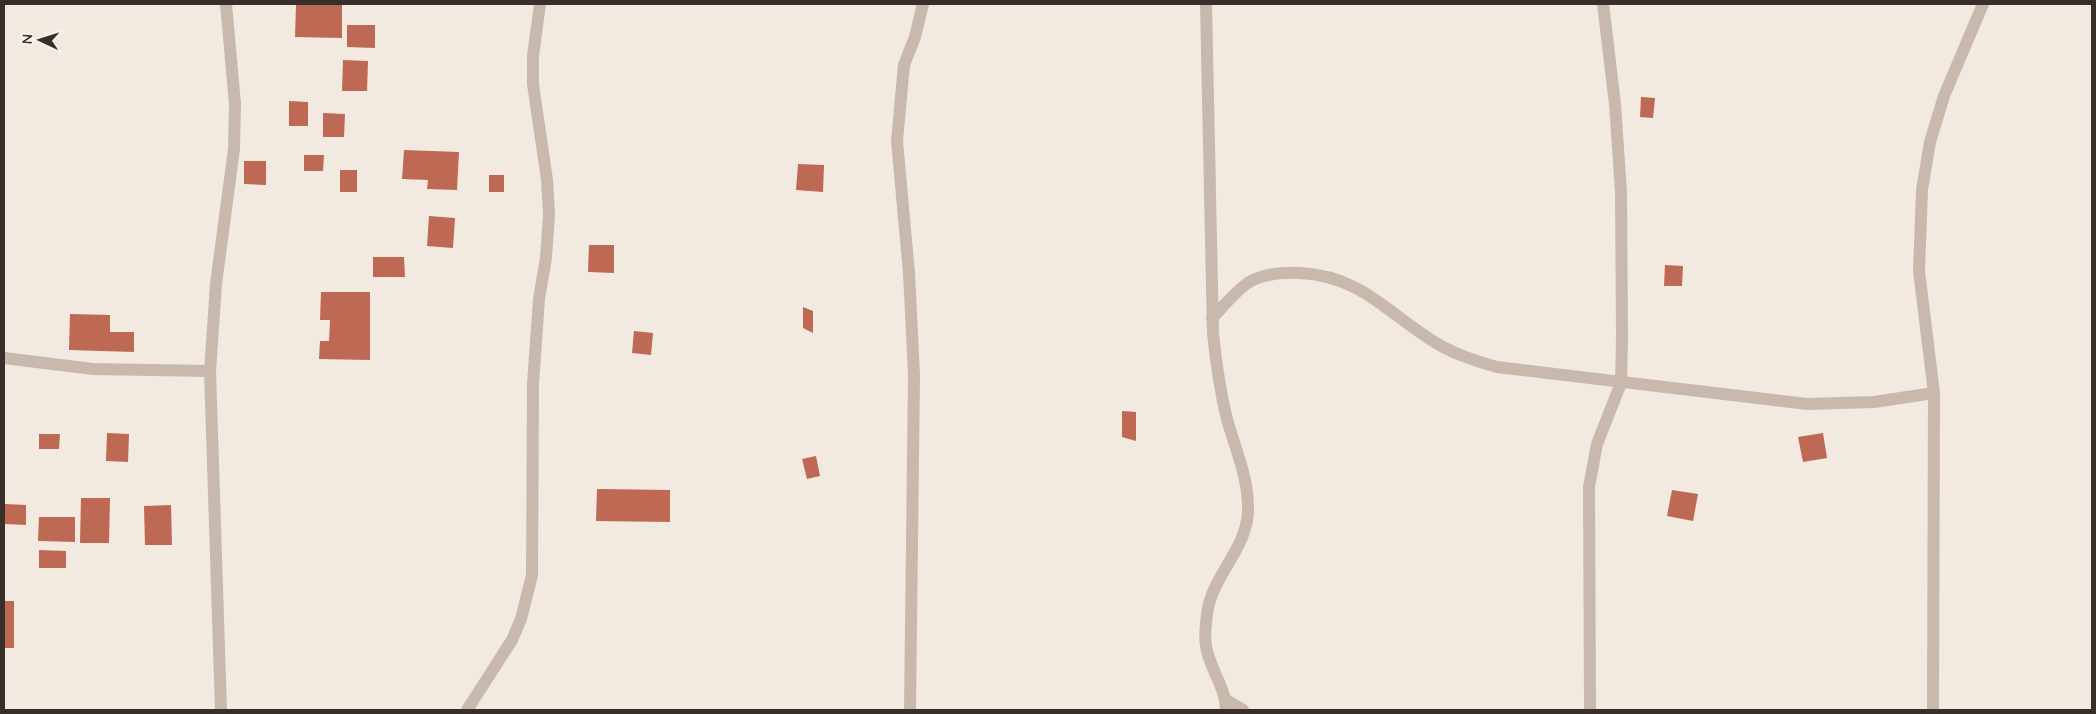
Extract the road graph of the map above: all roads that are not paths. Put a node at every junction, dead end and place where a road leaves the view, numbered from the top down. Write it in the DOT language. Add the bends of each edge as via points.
graph roads {
  1 [pos="226,4"];
  2 [pos="540,4"];
  3 [pos="923,4"];
  4 [pos="1206,4"];
  5 [pos="1604,4"];
  6 [pos="1983,4"];
  7 [pos="1212,318"];
  8 [pos="4,358"];
  9 [pos="210,371"];
  10 [pos="1621,383"];
  11 [pos="1934,393"];
  12 [pos="1226,705"];
  13 [pos="221,710"];
  14 [pos="467,710"];
  15 [pos="910,710"];
  16 [pos="1243,710"];
  17 [pos="1590,710"];
  18 [pos="1933,710"];
  1 -- 9 [label="street" via="235,96 234,149 216,284"];
  2 -- 14 [label="street" via="533,84 548,180 548,215 533,384 532,574 521,619 512,640"];
  3 -- 15 [label="street" via="904,65 897,141 910,273 914,374"];
  4 -- 7 [label="street"];
  5 -- 10 [label="street" via="1621,192"];
  6 -- 11 [label="street" via="1944,96 1930,142 1922,190 1919,271"];
  7 -- 10 [label="street" via="1250,281 1292,272 1314,273 1356,286 1428,338 1465,358 1497,367"];
  7 -- 12 [label="street" via="1218,372 1246,483 1248,507 1244,536 1214,590 1205,626 1206,647"];
  8 -- 9 [label="street" via="93,369"];
  9 -- 13 [label="street"];
  10 -- 11 [label="street" via="1807,404 1874,402"];
  10 -- 17 [label="street" via="1597,444 1589,487"];
  11 -- 18 [label="street"];
  12 -- 16 [label="street"];
}
